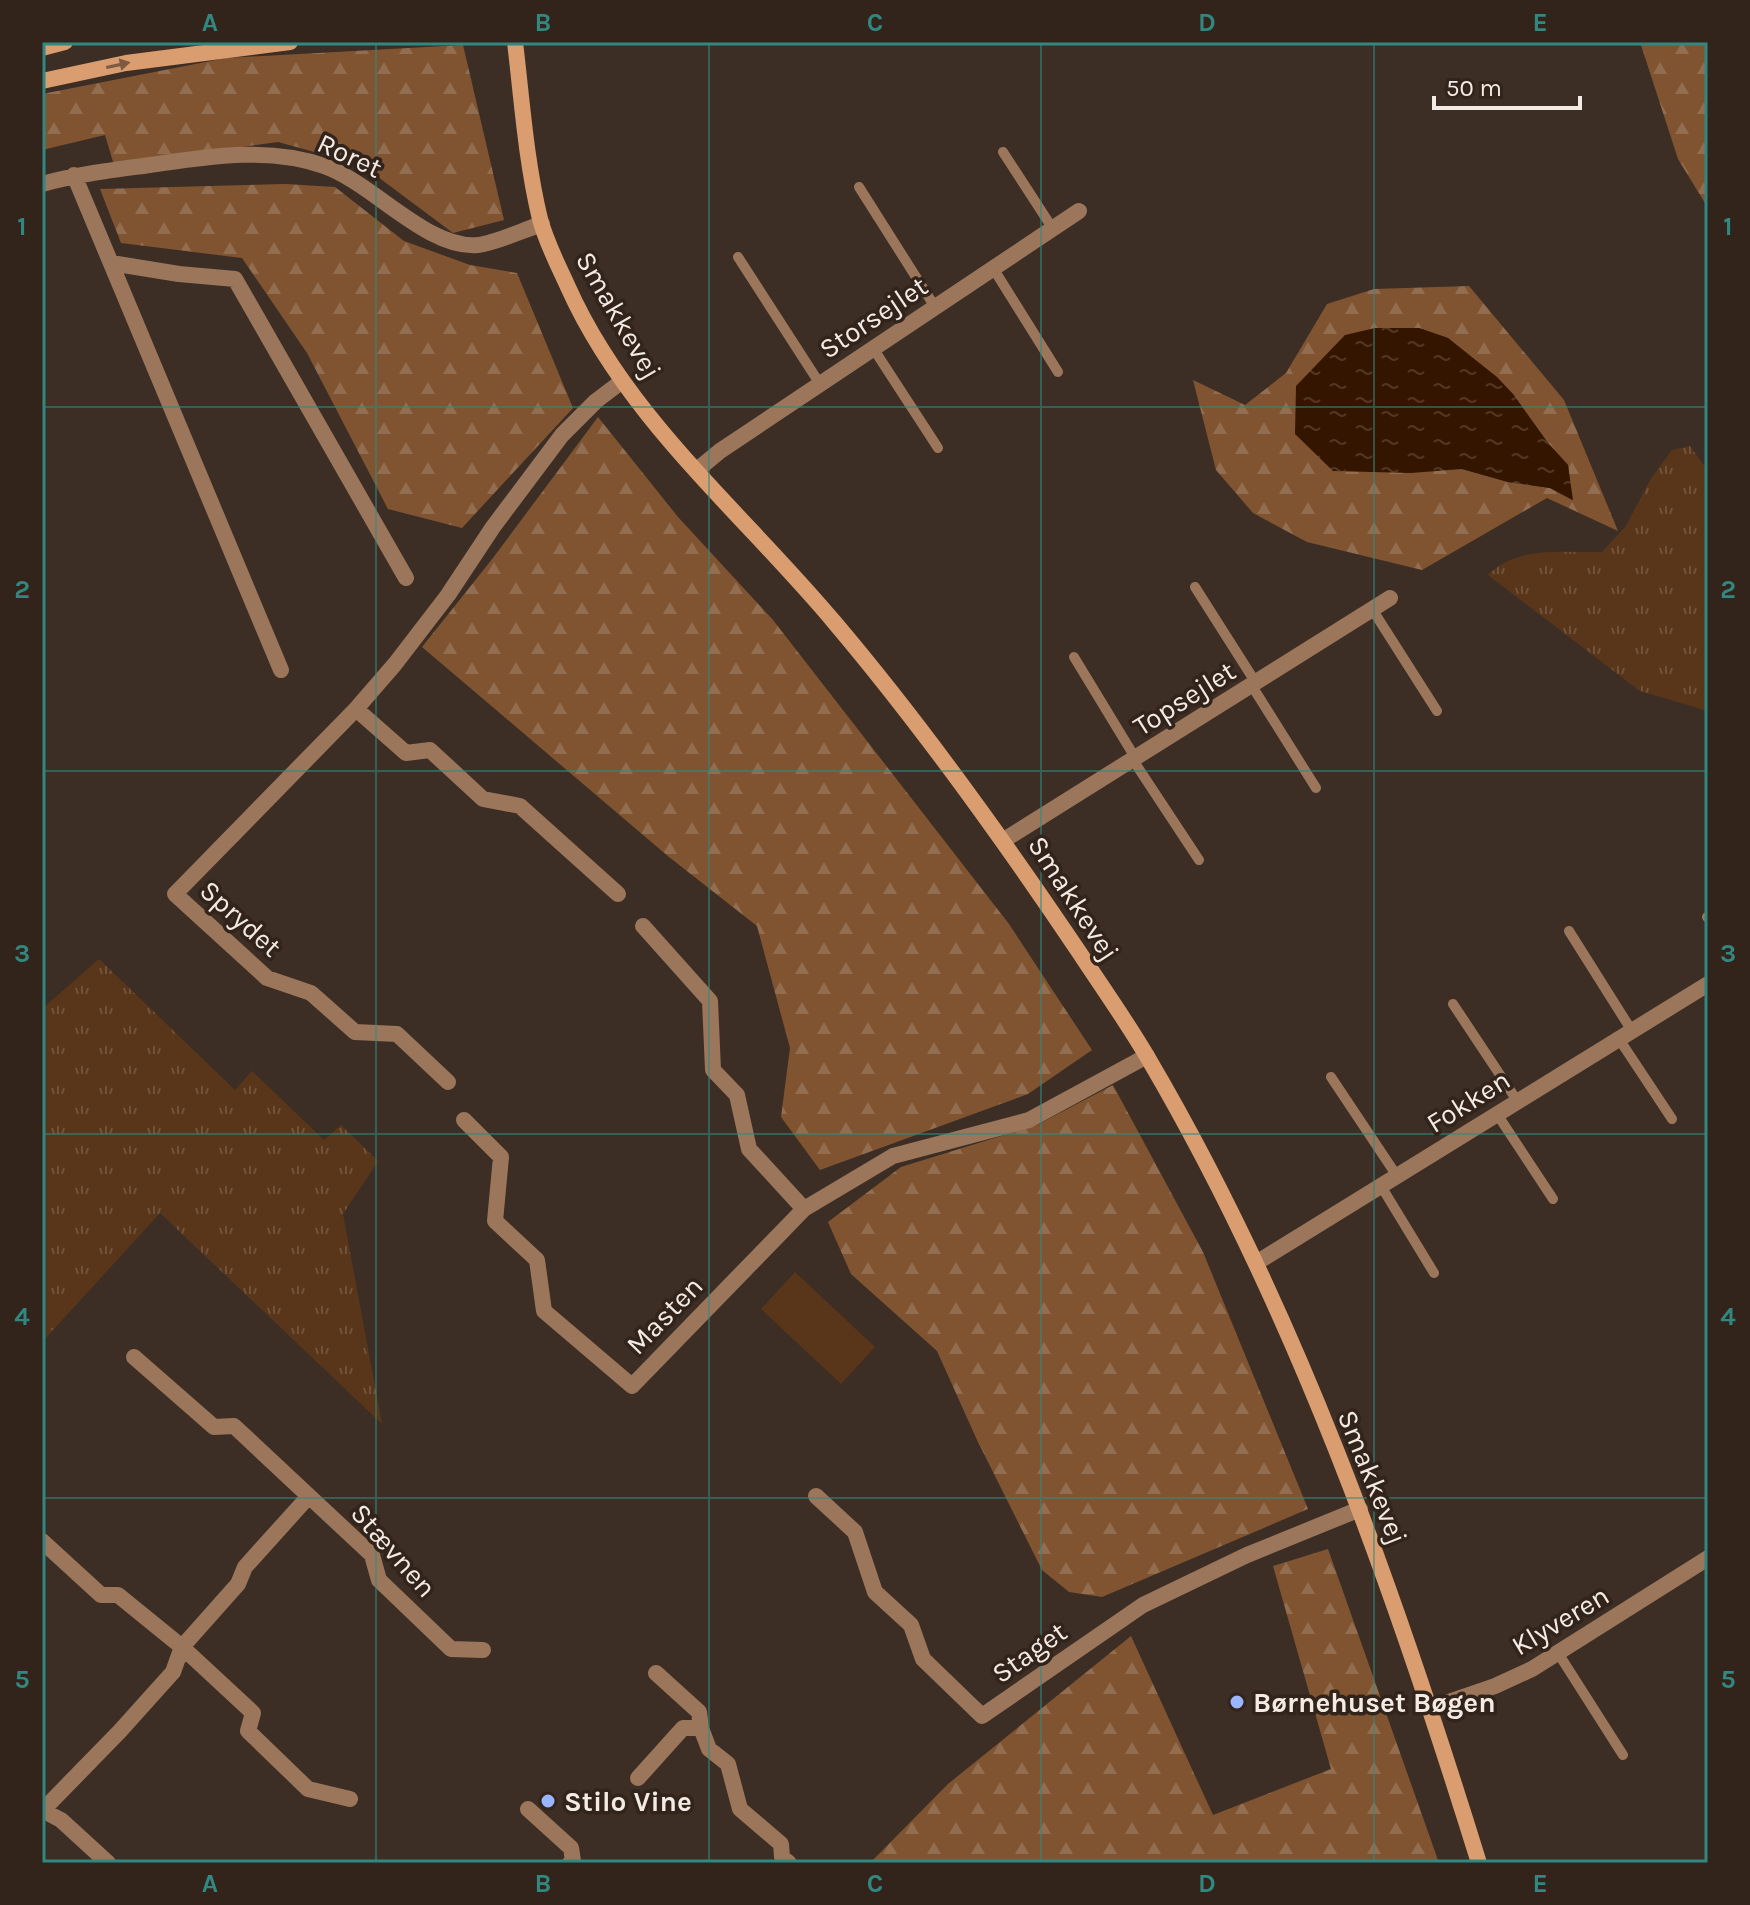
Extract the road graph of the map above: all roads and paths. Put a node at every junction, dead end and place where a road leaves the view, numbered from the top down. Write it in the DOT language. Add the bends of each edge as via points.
graph roads {
  1 [pos="65,42"];
  2 [pos="290,42"];
  3 [pos="515,42"];
  4 [pos="42,48"];
  5 [pos="42,81"];
  6 [pos="1003,152"];
  7 [pos="74,175"];
  8 [pos="42,184"];
  9 [pos="859,187"];
  10 [pos="1079,211"];
  11 [pos="542,224"];
  12 [pos="1053,229"];
  13 [pos="738,257"];
  14 [pos="111,263"];
  15 [pos="993,268"];
  16 [pos="935,307"];
  17 [pos="873,348"];
  18 [pos="1058,372"];
  19 [pos="621,382"];
  20 [pos="820,384"];
  21 [pos="938,448"];
  22 [pos="697,470"];
  23 [pos="406,578"];
  24 [pos="1195,587"];
  25 [pos="1390,598"];
  26 [pos="1372,609"];
  27 [pos="1074,657"];
  28 [pos="281,670"];
  29 [pos="1254,684"];
  30 [pos="356,709"];
  31 [pos="1437,711"];
  32 [pos="1134,760"];
  33 [pos="1316,788"];
  34 [pos="1004,840"];
  35 [pos="1199,860"];
  36 [pos="618,894"];
  37 [pos="643,926"];
  38 [pos="1569,931"];
  39 [pos="1708,984"];
  40 [pos="1453,1004"];
  41 [pos="1625,1035"];
  42 [pos="1147,1056"];
  43 [pos="1331,1077"];
  44 [pos="448,1082"];
  45 [pos="1518,1102"];
  46 [pos="1497,1114"];
  47 [pos="1672,1119"];
  48 [pos="464,1120"];
  49 [pos="1397,1176"];
  50 [pos="1381,1186"];
  51 [pos="1553,1199"];
  52 [pos="804,1209"];
  53 [pos="1256,1263"];
  54 [pos="1434,1273"];
  55 [pos="134,1357"];
  56 [pos="309,1496"];
  57 [pos="816,1496"];
  58 [pos="1360,1509"];
  59 [pos="42,1541"];
  60 [pos="1708,1558"];
  61 [pos="182,1647"];
  62 [pos="483,1650"];
  63 [pos="1558,1653"];
  64 [pos="656,1673"];
  65 [pos="1431,1708"];
  66 [pos="701,1728"];
  67 [pos="1623,1755"];
  68 [pos="638,1778"];
  69 [pos="350,1799"];
  70 [pos="528,1809"];
  71 [pos="42,1810"];
  72 [pos="108,1863"];
  73 [pos="570,1863"];
  74 [pos="789,1863"];
  75 [pos="1479,1863"];
  1 -- 4 [label="street"];
  5 -- 2 [label="street, one-way" via="126,63"];
  3 -- 11 [label="street, Smakkevej"];
  6 -- 12 [label="lane"];
  7 -- 8 [label="street, Roret"];
  7 -- 11 [label="street, Roret" via="218,155 281,156 323,165 359,182 424,230 450,242 478,245"];
  7 -- 14 [label="street"];
  9 -- 16 [label="lane"];
  10 -- 12 [label="street, Storsejlet"];
  11 -- 19 [label="street, Smakkevej" via="570,292"];
  12 -- 15 [label="street, Storsejlet"];
  13 -- 20 [label="lane"];
  14 -- 23 [label="street" via="235,279"];
  14 -- 28 [label="street"];
  15 -- 16 [label="street, Storsejlet"];
  15 -- 18 [label="lane"];
  16 -- 17 [label="street, Storsejlet"];
  17 -- 20 [label="street, Storsejlet"];
  17 -- 21 [label="lane"];
  19 -- 22 [label="street, Smakkevej"];
  19 -- 30 [label="street, Sprydet" via="562,435 448,595"];
  20 -- 22 [label="street, Storsejlet"];
  22 -- 34 [label="street, Smakkevej" via="835,623"];
  24 -- 29 [label="lane"];
  25 -- 26 [label="street, Topsejlet"];
  26 -- 29 [label="street, Topsejlet"];
  26 -- 31 [label="lane"];
  27 -- 32 [label="lane"];
  29 -- 32 [label="street, Topsejlet"];
  29 -- 33 [label="lane"];
  30 -- 36 [label="street" via="406,753 430,750 483,799 520,806"];
  30 -- 44 [label="street, Sprydet" via="175,894 267,978 311,993 355,1032 397,1034"];
  32 -- 34 [label="street, Topsejlet"];
  32 -- 35 [label="lane"];
  34 -- 42 [label="street, Smakkevej"];
  37 -- 52 [label="street" via="710,1001 713,1070 737,1095 749,1149"];
  38 -- 41 [label="lane"];
  39 -- 41 [label="street, Fokken"];
  40 -- 45 [label="lane"];
  41 -- 45 [label="street, Fokken"];
  41 -- 47 [label="lane"];
  42 -- 52 [label="street, Masten" via="1029,1120 893,1156"];
  42 -- 53 [label="street, Smakkevej"];
  43 -- 49 [label="lane"];
  45 -- 46 [label="street, Fokken"];
  46 -- 49 [label="street, Fokken"];
  46 -- 51 [label="lane"];
  48 -- 52 [label="street, Masten" via="501,1157 495,1221 537,1260 544,1311 632,1386"];
  49 -- 50 [label="street, Fokken"];
  50 -- 53 [label="street, Fokken"];
  50 -- 54 [label="lane"];
  53 -- 58 [label="street, Smakkevej"];
  55 -- 56 [label="street, Stævnen" via="214,1427 234,1426"];
  56 -- 61 [label="street, Stævnen"];
  56 -- 62 [label="street, Stævnen" via="372,1555 379,1580 451,1649"];
  57 -- 58 [label="street, Staget" via="855,1532 875,1592 911,1625 923,1659 982,1716 1143,1605"];
  58 -- 65 [label="street, Smakkevej"];
  59 -- 61 [label="street" via="101,1595 118,1595"];
  60 -- 63 [label="street, Klyveren"];
  61 -- 69 [label="street" via="253,1713 248,1731 308,1789"];
  61 -- 71 [label="street, Stævnen" via="173,1672"];
  63 -- 65 [label="street, Klyveren" via="1495,1686"];
  63 -- 67 [label="lane"];
  64 -- 66 [label="street" via="699,1712"];
  65 -- 75 [label="street, Smakkevej"];
  66 -- 68 [label="street" via="683,1728"];
  66 -- 74 [label="street" via="709,1749 728,1764 740,1809 781,1844 782,1857"];
  70 -- 73 [label="street" via="571,1848"];
  71 -- 72 [label="street, Stævnen" via="61,1820"];
}
